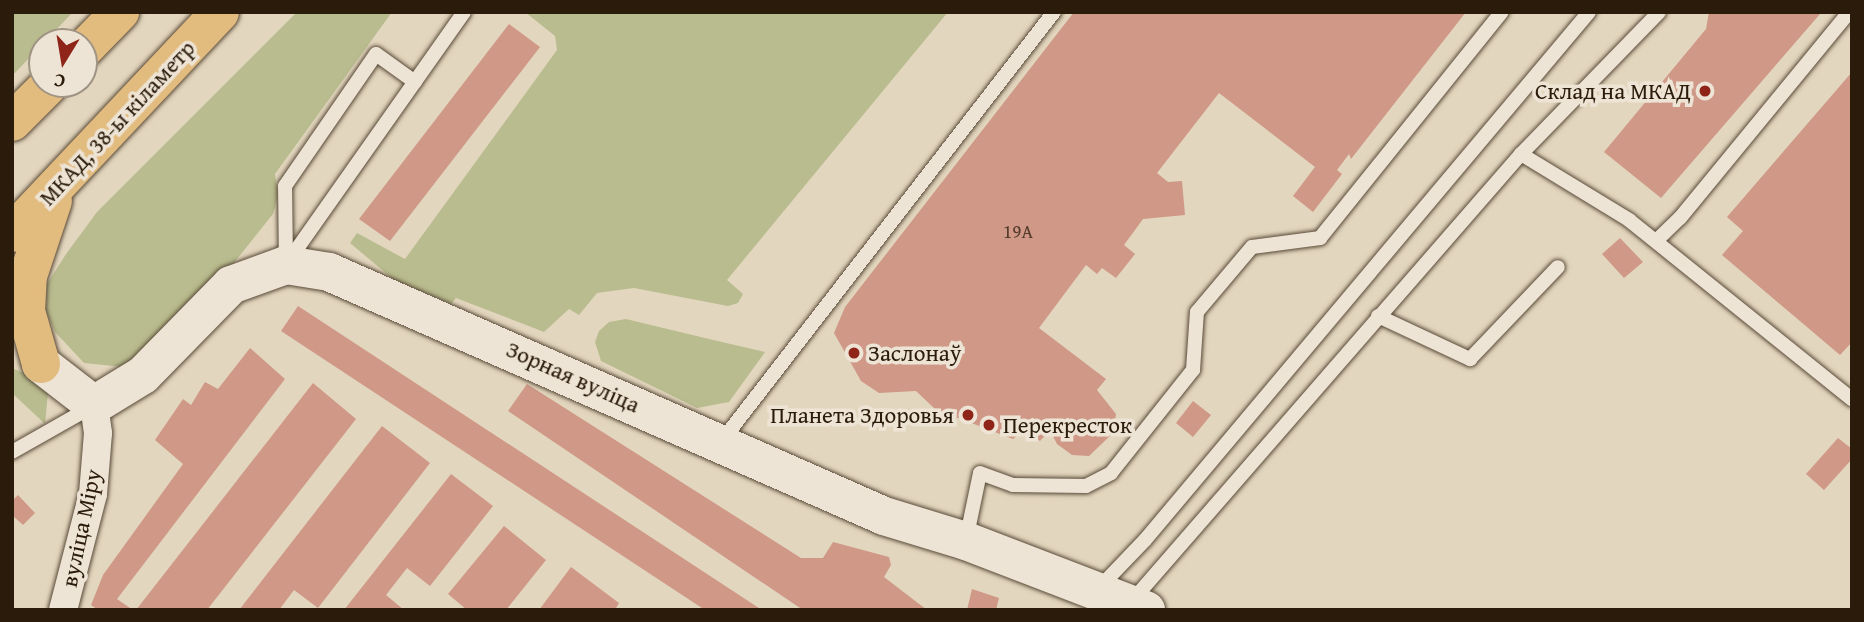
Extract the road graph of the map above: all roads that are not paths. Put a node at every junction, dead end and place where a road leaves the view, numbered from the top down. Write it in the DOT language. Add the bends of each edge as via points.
graph roads {
  1 [pos="120,12"];
  2 [pos="220,12"];
  3 [pos="464,12"];
  4 [pos="1054,12"];
  5 [pos="1502,12"];
  6 [pos="1589,12"];
  7 [pos="1659,12"];
  8 [pos="1849,12"];
  9 [pos="98,35"];
  10 [pos="415,82"];
  11 [pos="36,98"];
  12 [pos="12,122"];
  13 [pos="1521,154"];
  14 [pos="63,181"];
  15 [pos="12,233"];
  16 [pos="1656,241"];
  17 [pos="286,265"];
  18 [pos="1558,267"];
  19 [pos="1378,316"];
  20 [pos="27,358"];
  21 [pos="1852,399"];
  22 [pos="94,405"];
  23 [pos="720,443"];
  24 [pos="12,452"];
  25 [pos="965,541"];
  26 [pos="1124,601"];
  27 [pos="63,610"];
  1 -- 9 [label="highway"];
  2 -- 14 [label="highway, МКАД, 38-ы кіламетр"];
  3 -- 10 [label="lane"];
  4 -- 23 [label="lane"];
  5 -- 25 [label="lane" via="1320,237 1252,247 1244,256 1197,312 1193,370 1111,473 1086,486 1013,485 980,473"];
  6 -- 26 [label="lane" via="1145,540"];
  7 -- 13 [label="lane"];
  8 -- 16 [label="lane" via="1680,218"];
  10 -- 17 [label="lane"];
  10 -- 17 [label="lane" via="376,54 285,186"];
  11 -- 12 [label="highway"];
  13 -- 16 [label="lane"];
  13 -- 19 [label="lane"];
  14 -- 15 [label="highway, МКАД, 38-ы кіламетр"];
  14 -- 20 [label="highway" via="48,210 28,276"];
  16 -- 21 [label="lane"];
  17 -- 22 [label="street, Зорная вуліца" via="231,285 143,375"];
  17 -- 23 [label="street, Зорная вуліца" via="330,272"];
  18 -- 19 [label="lane" via="1470,359"];
  19 -- 26 [label="lane"];
  20 -- 22 [label="street"];
  22 -- 24 [label="lane"];
  22 -- 27 [label="street, вуліца Міру" via="98,433 93,494"];
  23 -- 25 [label="street, Зорная вуліца" via="884,516"];
  25 -- 26 [label="street, Зорная вуліца"];
}
